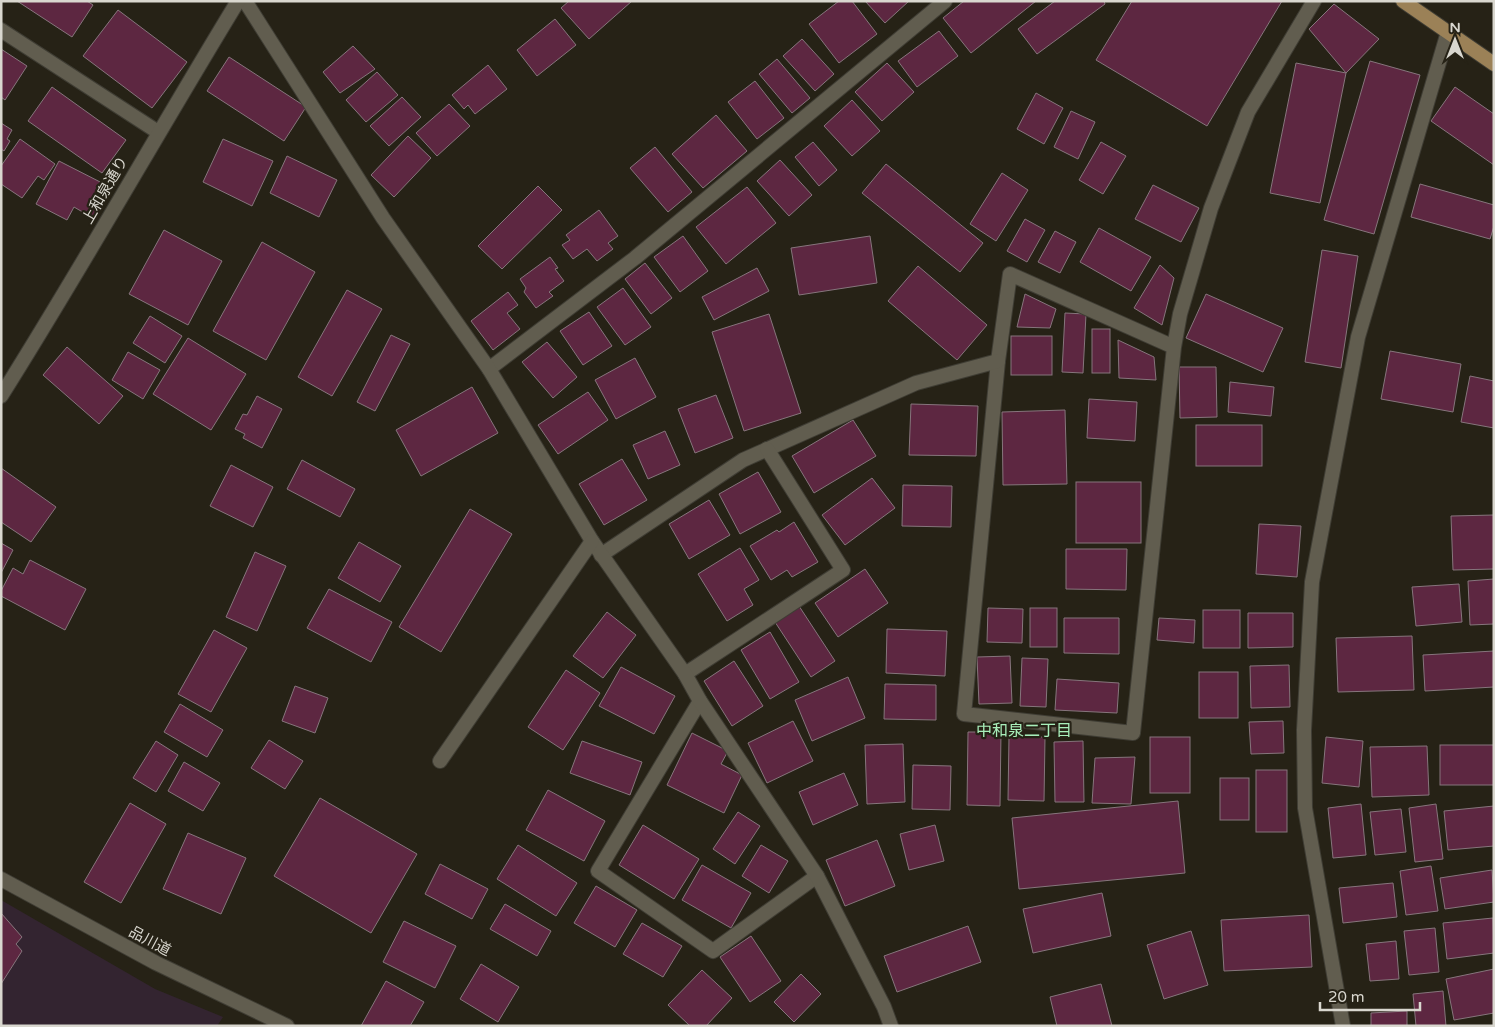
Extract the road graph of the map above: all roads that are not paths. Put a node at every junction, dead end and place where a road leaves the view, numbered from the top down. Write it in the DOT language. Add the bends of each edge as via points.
graph roads {
  1 [pos="238,1"];
  2 [pos="245,1"];
  3 [pos="945,1"];
  4 [pos="1314,1"];
  5 [pos="1403,1"];
  6 [pos="1,30"];
  7 [pos="1448,32"];
  8 [pos="1494,64"];
  9 [pos="158,132"];
  10 [pos="1174,347"];
  11 [pos="998,361"];
  12 [pos="489,369"];
  13 [pos="1,396"];
  14 [pos="766,449"];
  15 [pos="592,541"];
  16 [pos="601,555"];
  17 [pos="686,674"];
  18 [pos="700,701"];
  19 [pos="440,761"];
  20 [pos="817,876"];
  21 [pos="1,879"];
  22 [pos="287,1026"];
  23 [pos="891,1026"];
  24 [pos="1343,1026"];
  1 -- 9 [label="street, 上和泉通り"];
  2 -- 12 [label="street" via="383,218"];
  3 -- 12 [label="street" via="635,258"];
  4 -- 10 [label="street" via="1248,112 1211,208 1180,314"];
  5 -- 7 [label="main road"];
  6 -- 9 [label="street"];
  7 -- 8 [label="main road"];
  7 -- 24 [label="street" via="1358,337 1312,582 1304,730 1305,808"];
  9 -- 13 [label="street, 上和泉通り"];
  10 -- 11 [label="street" via="1010,274"];
  10 -- 11 [label="street" via="1133,733 964,714"];
  11 -- 14 [label="street" via="916,383"];
  12 -- 15 [label="street"];
  14 -- 16 [label="street" via="743,460"];
  14 -- 17 [label="street" via="843,570"];
  15 -- 16 [label="street"];
  15 -- 19 [label="street"];
  16 -- 17 [label="street"];
  17 -- 18 [label="street"];
  18 -- 20 [label="street"];
  18 -- 20 [label="street" via="598,871 713,951"];
  20 -- 23 [label="street"];
  21 -- 22 [label="street, 品川道" via="156,963"];
}
